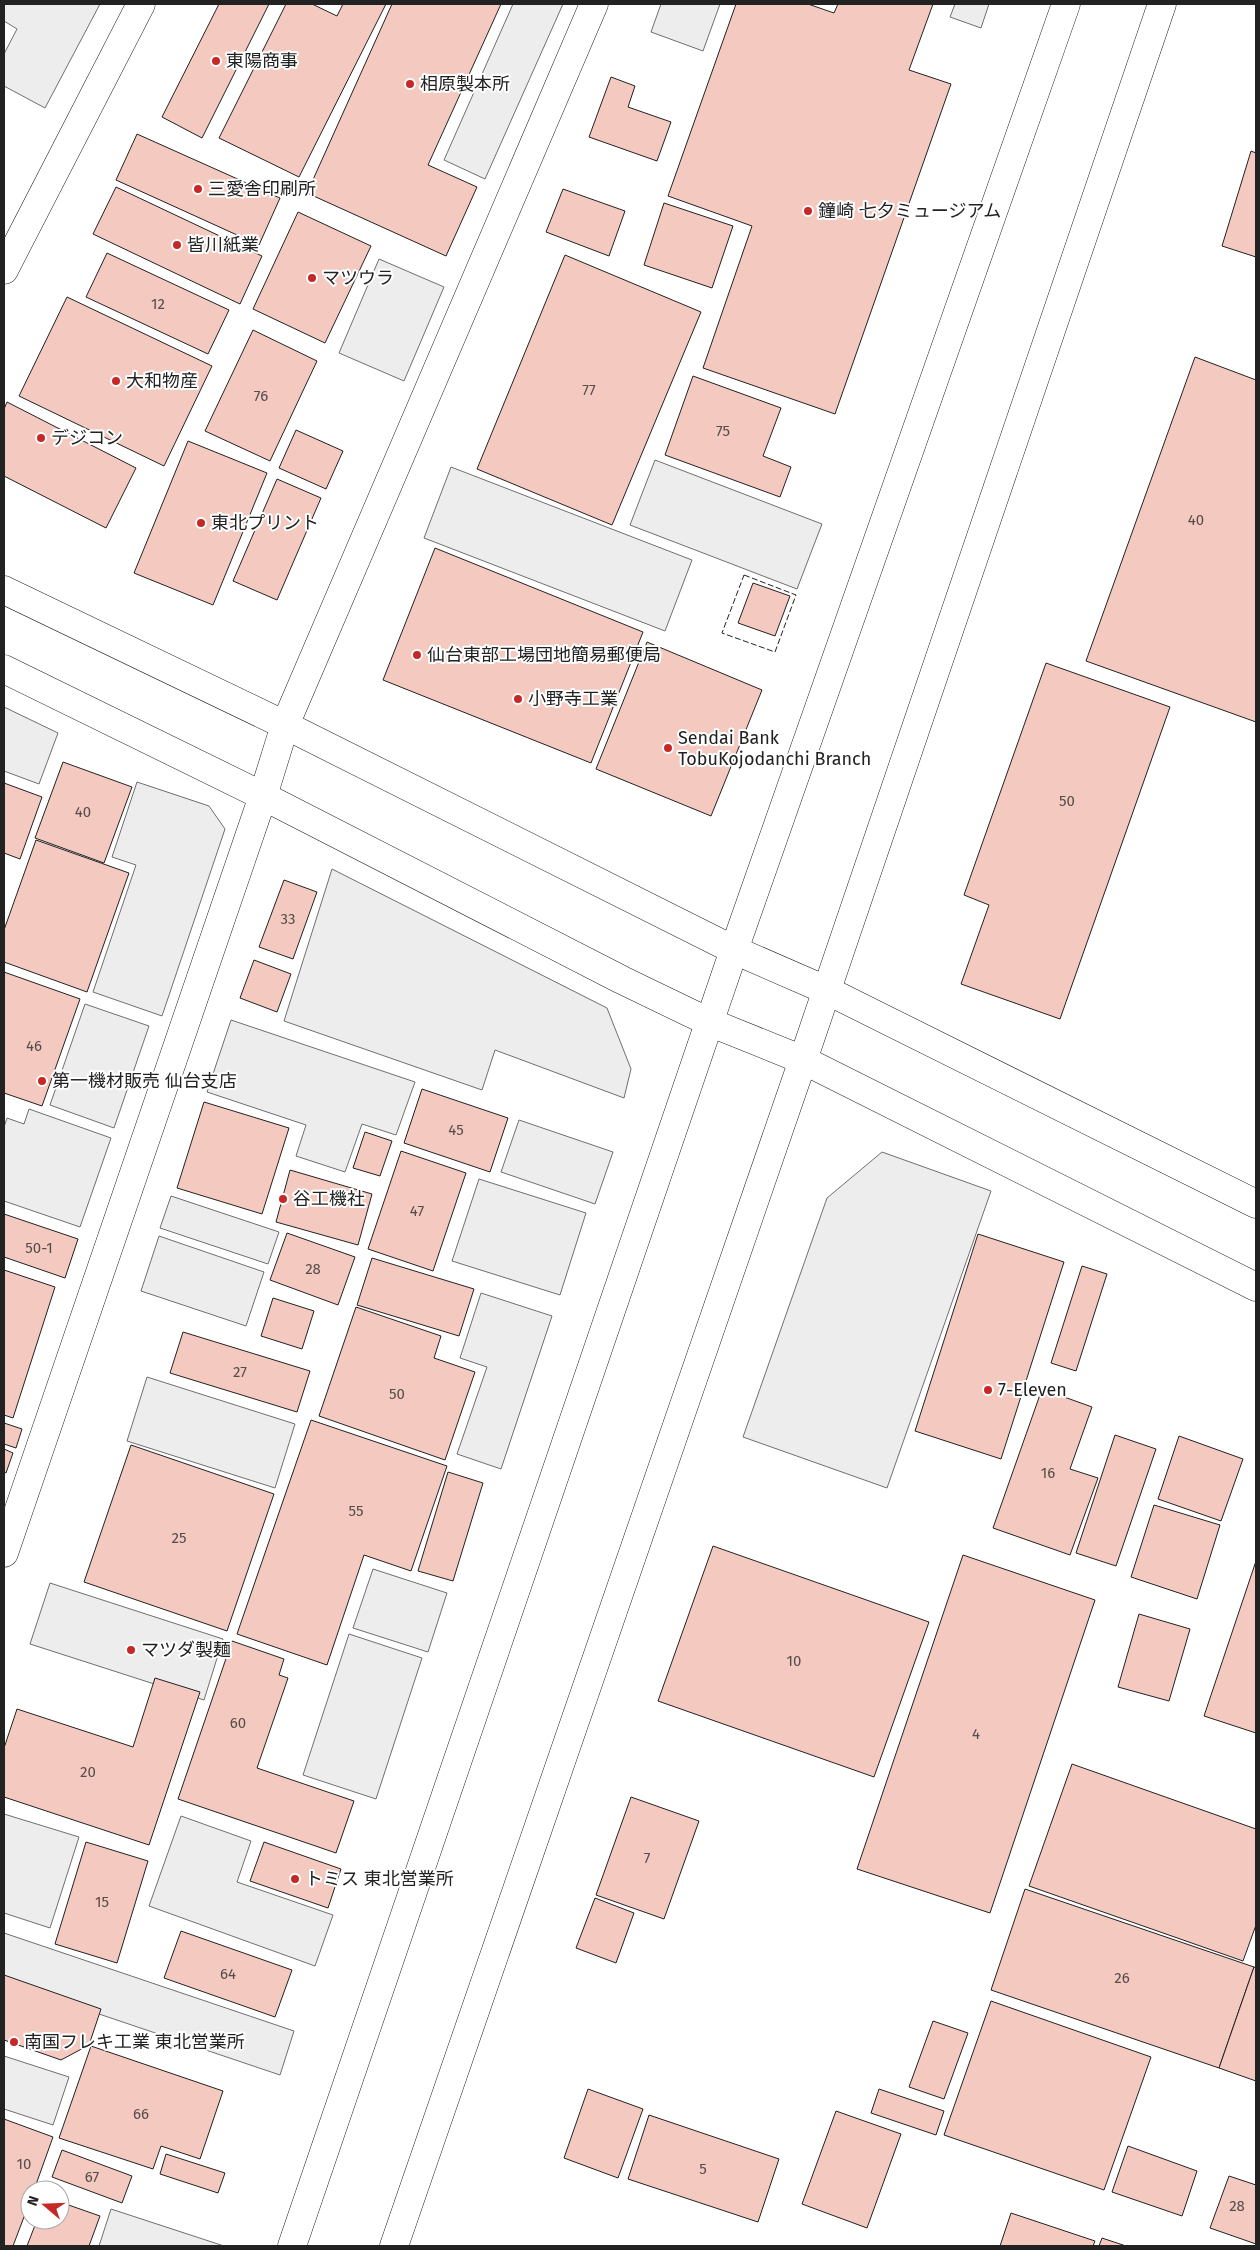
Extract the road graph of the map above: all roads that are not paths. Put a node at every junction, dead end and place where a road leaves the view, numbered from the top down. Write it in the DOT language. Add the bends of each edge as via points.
graph roads {
  1 [pos="141,4"];
  2 [pos="594,4"];
  3 [pos="1066,4"];
  4 [pos="1162,4"];
  5 [pos="4,270"];
  6 [pos="4,590"];
  7 [pos="4,669"];
  8 [pos="285,725"];
  9 [pos="263,796"];
  10 [pos="734,950"];
  11 [pos="826,990"];
  12 [pos="709,1022"];
  13 [pos="804,1060"];
  14 [pos="1256,1204"];
  15 [pos="1256,1287"];
  16 [pos="4,1553"];
  17 [pos="292,2246"];
  18 [pos="394,2246"];
  1 -- 5 [label="street"];
  2 -- 8 [label="street"];
  3 -- 10 [label="street"];
  4 -- 11 [label="street"];
  6 -- 8 [label="street"];
  7 -- 9 [label="street"];
  8 -- 9 [label="street"];
  8 -- 10 [label="street"];
  9 -- 12 [label="street"];
  9 -- 16 [label="street"];
  10 -- 11 [label="street"];
  10 -- 12 [label="street"];
  11 -- 13 [label="street"];
  11 -- 14 [label="street"];
  12 -- 13 [label="street"];
  12 -- 17 [label="street"];
  13 -- 15 [label="street"];
  13 -- 18 [label="street"];
}
